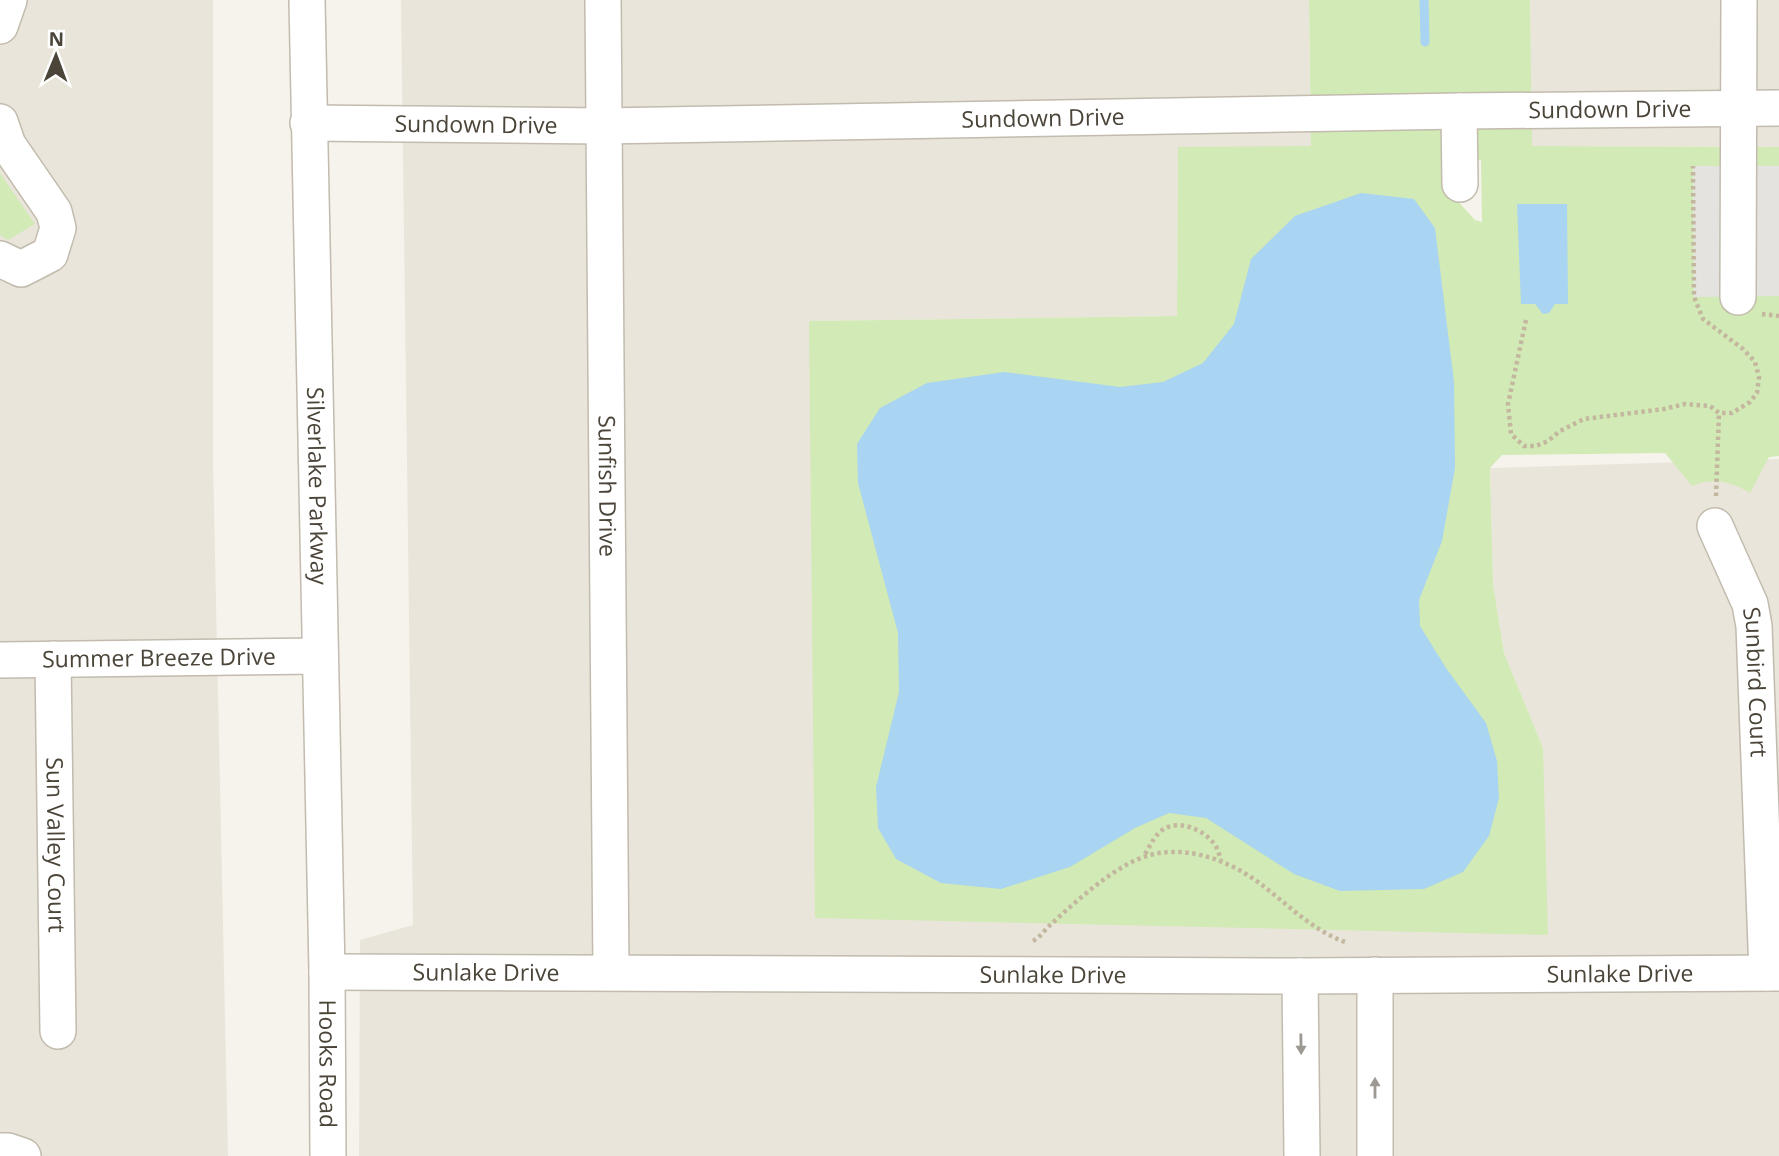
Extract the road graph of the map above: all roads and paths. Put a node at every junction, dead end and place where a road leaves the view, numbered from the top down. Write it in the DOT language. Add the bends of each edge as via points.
graph roads {
  1 [pos="9,0"];
  2 [pos="307,0"];
  3 [pos="603,0"];
  4 [pos="1739,0"];
  5 [pos="0,26"];
  6 [pos="1779,108"];
  7 [pos="1738,109"];
  8 [pos="1459,111"];
  9 [pos="0,122"];
  10 [pos="308,123"];
  11 [pos="602,126"];
  12 [pos="1693,166"];
  13 [pos="1460,184"];
  14 [pos="0,258"];
  15 [pos="1738,297"];
  16 [pos="1526,320"];
  17 [pos="1719,413"];
  18 [pos="1715,526"];
  19 [pos="319,656"];
  20 [pos="53,659"];
  21 [pos="0,660"];
  22 [pos="1145,855"];
  23 [pos="1221,861"];
  24 [pos="1029,943"];
  25 [pos="1353,943"];
  26 [pos="327,972"];
  27 [pos="611,972"];
  28 [pos="1773,973"];
  29 [pos="1376,975"];
  30 [pos="1300,976"];
  31 [pos="58,1031"];
  32 [pos="0,1151"];
  33 [pos="23,1156"];
  34 [pos="328,1156"];
  35 [pos="1302,1156"];
  36 [pos="1375,1156"];
  1 -- 5 [label="street"];
  2 -- 10 [label="street, Silverlake Parkway"];
  3 -- 11 [label="street, Sunfish Drive"];
  4 -- 7 [label="street"];
  6 -- 7 [label="street, Sundown Drive"];
  7 -- 8 [label="street, Sundown Drive"];
  7 -- 15 [label="street"];
  8 -- 11 [label="street, Sundown Drive"];
  8 -- 13 [label="street"];
  9 -- 14 [label="street" via="8,145 54,212 58,228 50,254 21,269"];
  10 -- 11 [label="street, Sundown Drive"];
  10 -- 19 [label="street, Silverlake Parkway"];
  11 -- 27 [label="street, Sunfish Drive"];
  12 -- 17 [label="path" via="1695,297 1703,319 1744,349 1755,362 1759,377 1757,393 1750,402 1732,413"];
  16 -- 17 [label="path" via="1508,404 1511,434 1524,446 1548,441 1584,419 1685,404 1710,406"];
  17 -- 18 [label="path"];
  18 -- 28 [label="street, Sunbird Court" via="1754,626"];
  19 -- 20 [label="street, Summer Breeze Drive"];
  19 -- 26 [label="street, Silverlake Parkway"];
  20 -- 21 [label="street, Summer Breeze Drive"];
  20 -- 31 [label="street, Sun Valley Court"];
  22 -- 23 [label="path" via="1188,852"];
  22 -- 23 [label="path" via="1163,829 1179,825 1207,836"];
  22 -- 24 [label="path" via="1097,886"];
  23 -- 25 [label="path" via="1259,883 1325,933"];
  26 -- 27 [label="street, Sunlake Drive"];
  26 -- 34 [label="street, Hooks Road"];
  27 -- 30 [label="street, Sunlake Drive"];
  28 -- 29 [label="street, Sunlake Drive"];
  29 -- 30 [label="street, Sunlake Drive"];
  36 -- 29 [label="street, one-way"];
  30 -- 35 [label="street, one-way"];
  32 -- 33 [label="street"];
}
